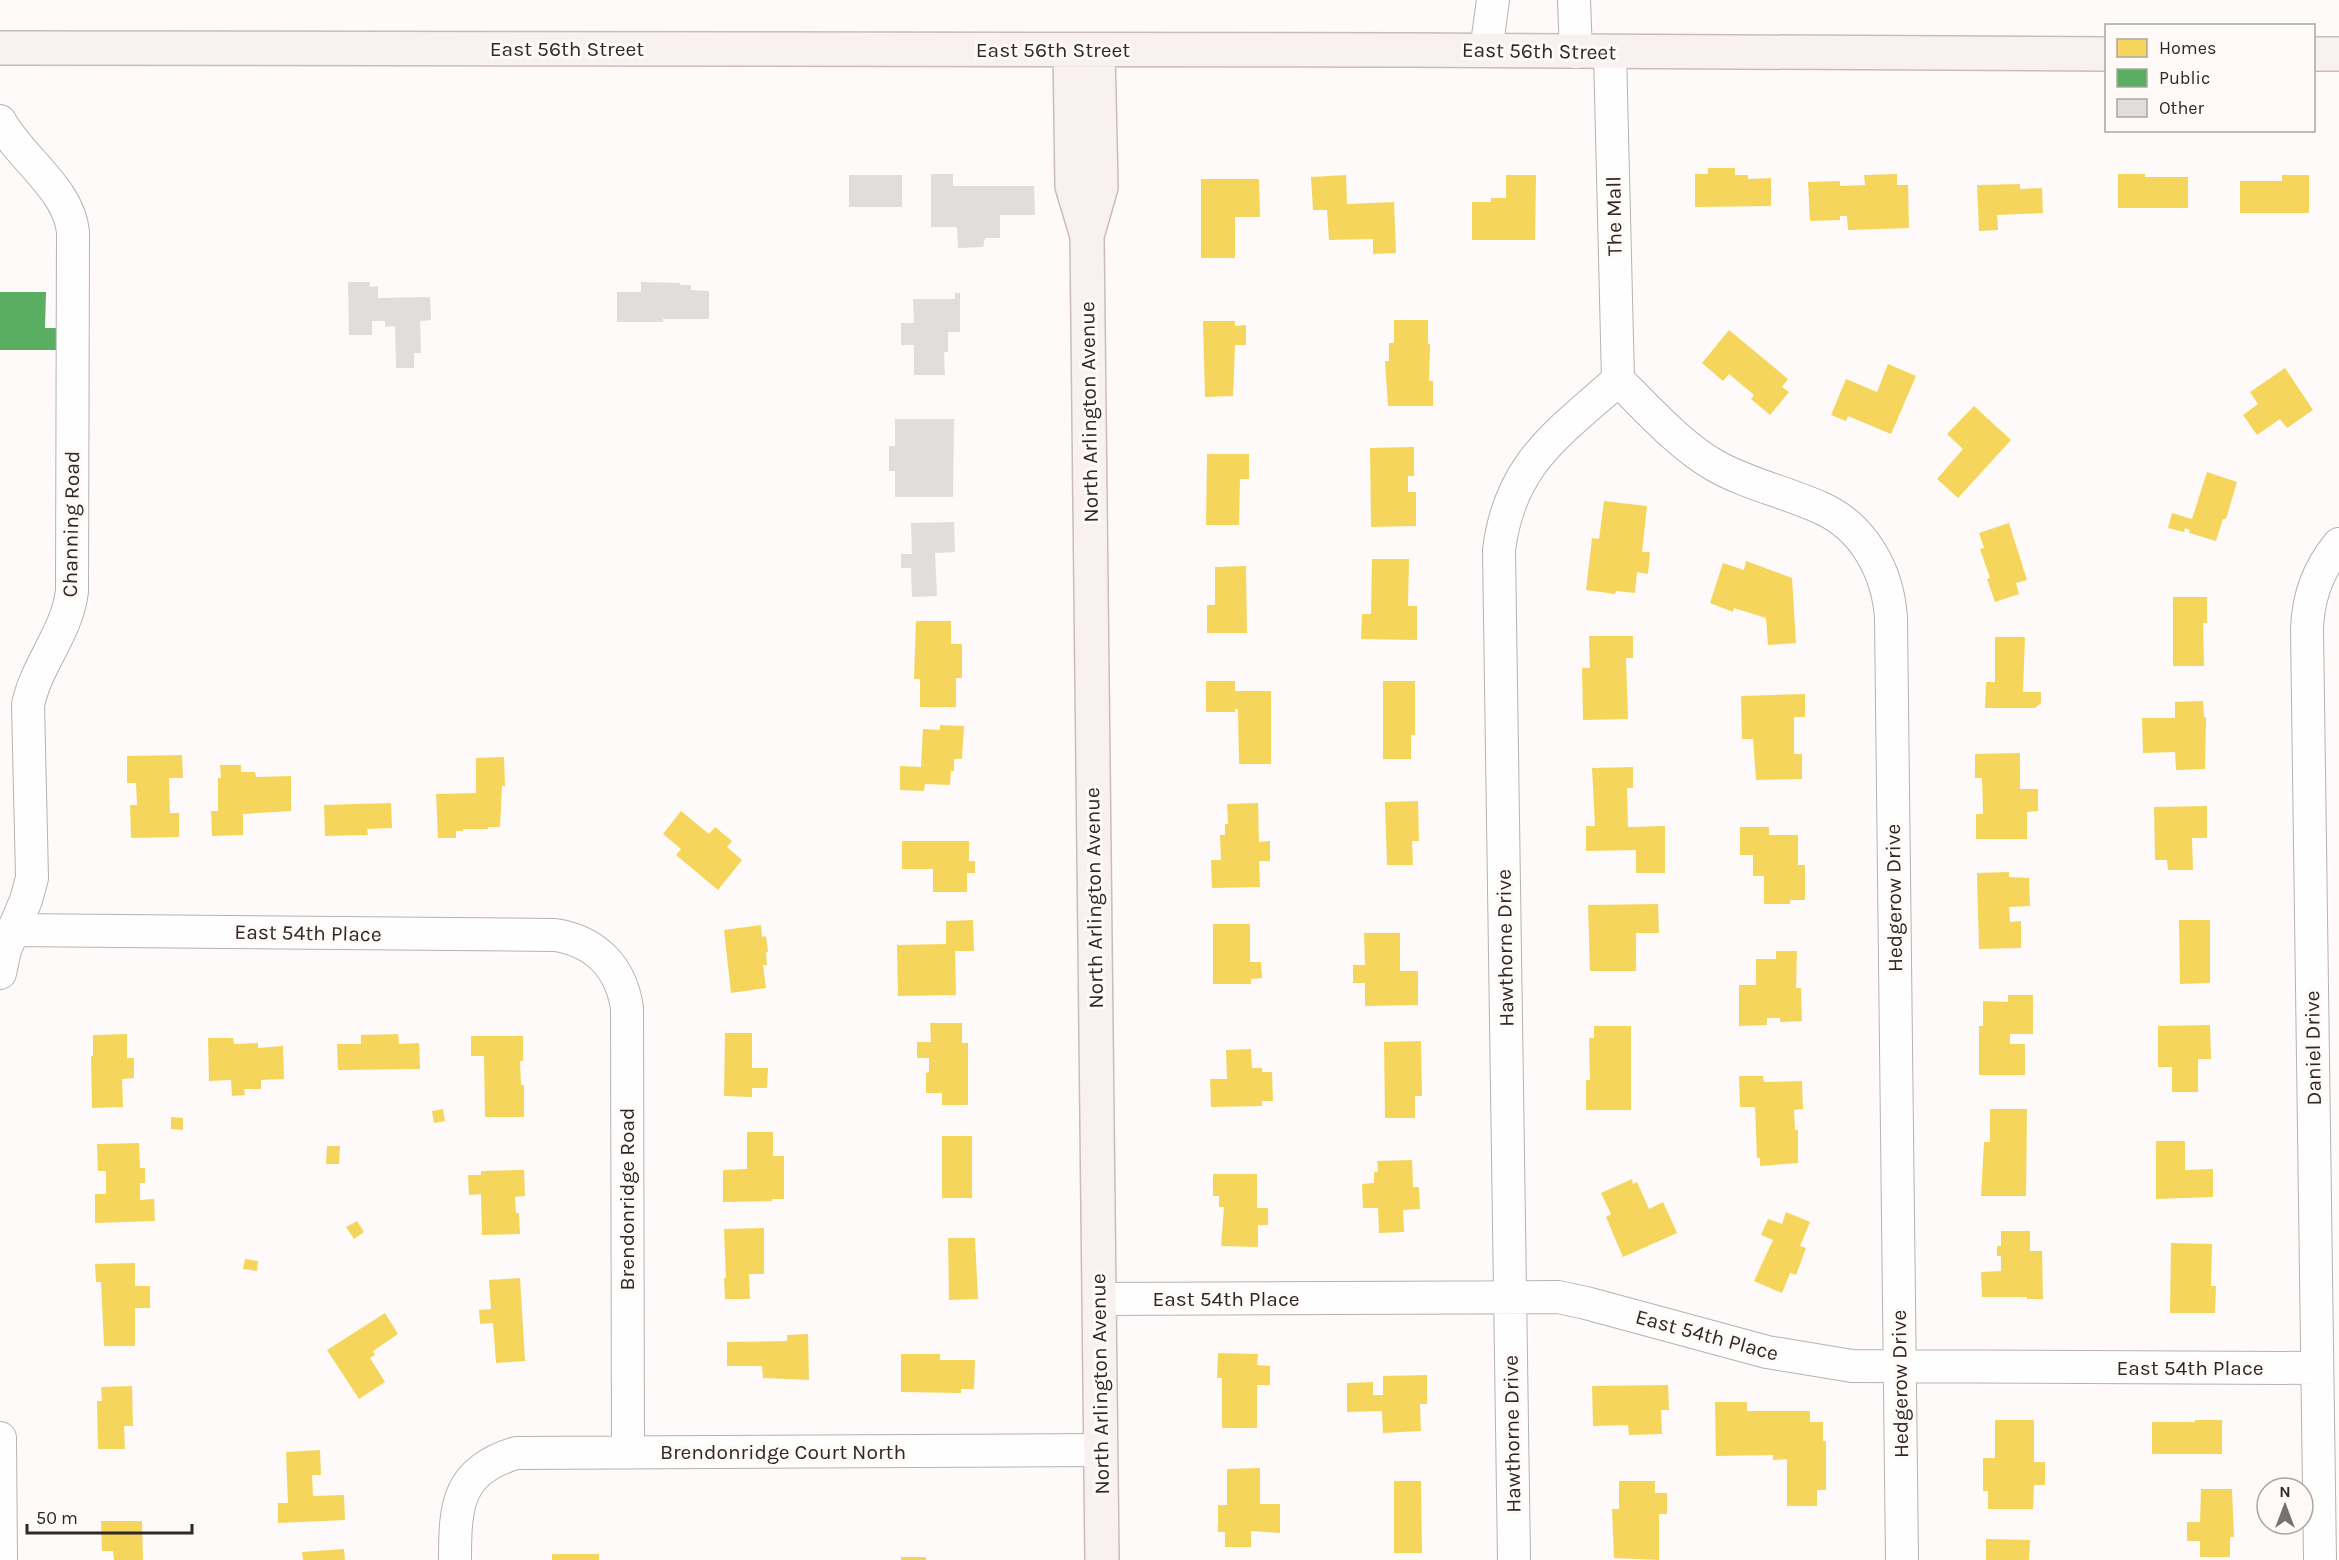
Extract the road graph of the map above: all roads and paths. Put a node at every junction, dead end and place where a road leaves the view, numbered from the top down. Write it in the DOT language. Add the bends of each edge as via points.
graph roads {
  1 [pos="1493,0"];
  2 [pos="1574,0"];
  3 [pos="0,48"];
  4 [pos="1084,50"];
  5 [pos="1486,51"];
  6 [pos="1576,52"];
  7 [pos="1610,52"];
  8 [pos="2105,54"];
  9 [pos="2315,54"];
  10 [pos="2339,54"];
  11 [pos="0,121"];
  12 [pos="1618,380"];
  13 [pos="2339,544"];
  14 [pos="12,930"];
  15 [pos="599,953"];
  16 [pos="0,973"];
  17 [pos="1099,1299"];
  18 [pos="1510,1299"];
  19 [pos="1900,1367"];
  20 [pos="2318,1368"];
  21 [pos="0,1438"];
  22 [pos="1100,1450"];
  23 [pos="628,1452"];
  24 [pos="2,1560"];
  25 [pos="455,1560"];
  26 [pos="1102,1560"];
  27 [pos="1514,1560"];
  28 [pos="1902,1560"];
  29 [pos="2320,1560"];
  1 -- 5 [label="street"];
  2 -- 6 [label="street"];
  3 -- 4 [label="main road, East 56th Street"];
  4 -- 5 [label="main road, East 56th Street"];
  4 -- 17 [label="main road, North Arlington Avenue" via="1101,187 1087,236"];
  5 -- 6 [label="main road, East 56th Street"];
  6 -- 7 [label="main road, East 56th Street"];
  7 -- 8 [label="main road, East 56th Street"];
  7 -- 12 [label="street, The Mall"];
  9 -- 10 [label="main road"];
  11 -- 14 [label="street, Channing Road" via="60,197 73,232 72,591 67,616 28,705 32,879"];
  12 -- 18 [label="street, Hawthorne Drive" via="1543,446 1515,489 1502,528 1499,560"];
  12 -- 19 [label="street, Hedgerow Drive" via="1687,445 1712,463 1820,507 1846,524 1874,557 1887,587 1891,618"];
  13 -- 20 [label="street, Daniel Drive" via="2317,578 2310,598 2307,629"];
  14 -- 15 [label="street, East 54th Place" via="555,935 581,942"];
  14 -- 16 [label="street, Channing Road"];
  15 -- 23 [label="street, Brendonridge Road" via="618,978 627,1008"];
  17 -- 18 [label="street, East 54th Place"];
  17 -- 22 [label="main road, North Arlington Avenue"];
  18 -- 19 [label="street, East 54th Place" via="1558,1297 1799,1359"];
  18 -- 27 [label="street, Hawthorne Drive"];
  19 -- 20 [label="street, East 54th Place"];
  19 -- 28 [label="street, Hedgerow Drive"];
  20 -- 29 [label="street, Daniel Drive"];
  21 -- 24 [label="street"];
  22 -- 23 [label="street, Brendonridge Court North"];
  22 -- 26 [label="main road, North Arlington Avenue"];
  23 -- 25 [label="street, Brendonridge Court North" via="516,1453 496,1459 472,1477 461,1495 456,1515"];
}
